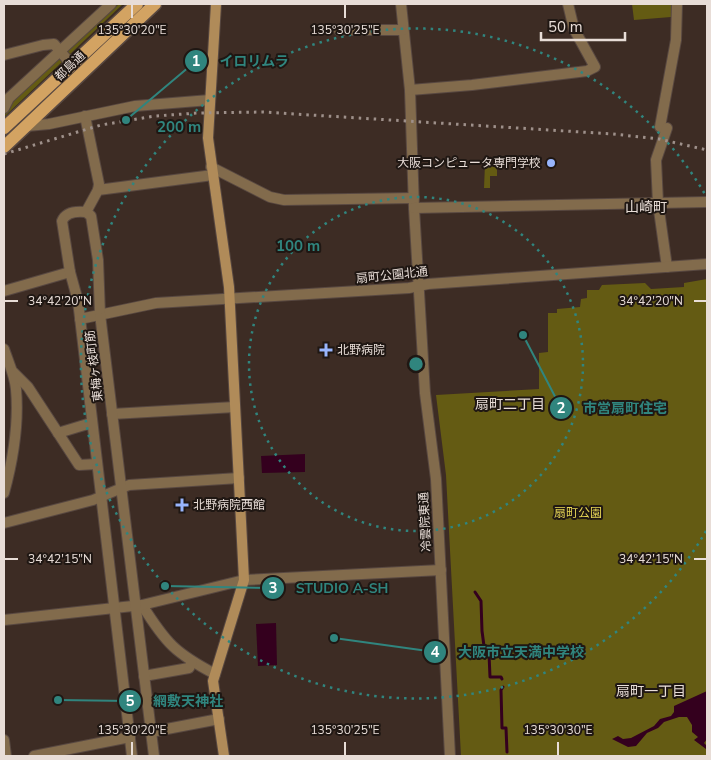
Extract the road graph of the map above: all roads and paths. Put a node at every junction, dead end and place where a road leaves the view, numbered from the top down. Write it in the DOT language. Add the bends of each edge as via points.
graph roads {
  1 [pos="111,4"];
  2 [pos="137,4"];
  3 [pos="155,4"];
  4 [pos="216,4"];
  5 [pos="401,4"];
  6 [pos="568,4"];
  7 [pos="677,4"];
  8 [pos="339,30"];
  9 [pos="403,30"];
  10 [pos="59,51"];
  11 [pos="4,55"];
  12 [pos="71,64"];
  13 [pos="410,90"];
  14 [pos="210,100"];
  15 [pos="4,108"];
  16 [pos="85,116"];
  17 [pos="27,126"];
  18 [pos="4,128"];
  19 [pos="4,147"];
  20 [pos="212,171"];
  21 [pos="98,190"];
  22 [pos="707,202"];
  23 [pos="414,203"];
  24 [pos="658,203"];
  25 [pos="86,212"];
  26 [pos="707,264"];
  27 [pos="667,267"];
  28 [pos="70,272"];
  29 [pos="420,288"];
  30 [pos="4,291"];
  31 [pos="229,300"];
  32 [pos="100,314"];
  33 [pos="80,319"];
  34 [pos="4,349"];
  35 [pos="10,370"];
  36 [pos="235,407"];
  37 [pos="112,414"];
  38 [pos="92,423"];
  39 [pos="58,433"];
  40 [pos="96,464"];
  41 [pos="239,478"];
  42 [pos="121,487"];
  43 [pos="4,493"];
  44 [pos="100,496"];
  45 [pos="4,523"];
  46 [pos="441,570"];
  47 [pos="244,580"];
  48 [pos="138,605"];
  49 [pos="114,608"];
  50 [pos="4,620"];
  51 [pos="192,662"];
  52 [pos="216,674"];
  53 [pos="144,676"];
  54 [pos="219,719"];
  55 [pos="151,732"];
  56 [pos="130,737"];
  57 [pos="4,740"];
  58 [pos="83,751"];
  59 [pos="6,756"];
  60 [pos="34,756"];
  61 [pos="132,756"];
  62 [pos="154,756"];
  63 [pos="224,756"];
  64 [pos="450,756"];
  1 -- 10 [label="street"];
  2 -- 12 [label="main road, 都島通"];
  3 -- 17 [label="main road, 都島通"];
  4 -- 14 [label="street"];
  5 -- 9 [label="street, 冷雲院東通"];
  6 -- 13 [label="street" via="582,46 595,67 587,71"];
  7 -- 24 [label="street" via="676,40 656,160"];
  8 -- 9 [label="street"];
  9 -- 13 [label="street, 冷雲院東通"];
  10 -- 11 [label="street" via="54,44"];
  10 -- 12 [label="street"];
  10 -- 15 [label="street" via="9,98"];
  12 -- 18 [label="main road, 都島通"];
  13 -- 23 [label="street, 冷雲院東通"];
  14 -- 16 [label="street" via="135,106"];
  14 -- 20 [label="street" via="208,138"];
  16 -- 17 [label="street"];
  16 -- 21 [label="street"];
  17 -- 19 [label="main road, 都島通"];
  20 -- 21 [label="street"];
  20 -- 23 [label="street" via="284,200"];
  20 -- 31 [label="street"];
  21 -- 25 [label="street"];
  22 -- 24 [label="street"];
  23 -- 24 [label="street"];
  23 -- 29 [label="street, 冷雲院東通"];
  24 -- 27 [label="street"];
  25 -- 28 [label="street, 東梅ヶ枝町筋" via="70,212 62,221"];
  25 -- 32 [label="street, 東梅ヶ枝町筋" via="91,216 98,260"];
  26 -- 27 [label="street, 扇町公園北通"];
  27 -- 29 [label="street, 扇町公園北通" via="428,284"];
  28 -- 30 [label="street"];
  28 -- 33 [label="street, 東梅ヶ枝町筋"];
  29 -- 31 [label="street, 扇町公園北通"];
  29 -- 46 [label="street, 冷雲院東通" via="425,392 436,479"];
  31 -- 32 [label="street, 扇町公園北通" via="156,303"];
  31 -- 36 [label="street"];
  32 -- 33 [label="street, 扇町公園北通"];
  32 -- 37 [label="street, 東梅ヶ枝町筋"];
  33 -- 38 [label="street, 東梅ヶ枝町筋"];
  34 -- 35 [label="street"];
  35 -- 39 [label="street" via="28,387"];
  35 -- 43 [label="street" via="16,388 14,437"];
  36 -- 37 [label="street"];
  36 -- 41 [label="street"];
  37 -- 42 [label="street, 東梅ヶ枝町筋"];
  38 -- 39 [label="street"];
  38 -- 40 [label="street, 東梅ヶ枝町筋"];
  39 -- 40 [label="street" via="79,466"];
  40 -- 44 [label="street, 東梅ヶ枝町筋"];
  41 -- 42 [label="street"];
  41 -- 47 [label="street"];
  42 -- 44 [label="street"];
  42 -- 48 [label="street, 東梅ヶ枝町筋"];
  44 -- 45 [label="street"];
  44 -- 49 [label="street, 東梅ヶ枝町筋"];
  46 -- 47 [label="street"];
  46 -- 64 [label="street, 冷雲院東通"];
  47 -- 48 [label="street"];
  47 -- 52 [label="street"];
  48 -- 49 [label="street"];
  48 -- 51 [label="street" via="164,639"];
  48 -- 53 [label="street, 東梅ヶ枝町筋"];
  49 -- 50 [label="street"];
  49 -- 56 [label="street, 東梅ヶ枝町筋"];
  51 -- 52 [label="street"];
  51 -- 53 [label="street" via="189,668"];
  52 -- 54 [label="street" via="213,681"];
  53 -- 55 [label="street, 東梅ヶ枝町筋"];
  54 -- 55 [label="street"];
  54 -- 63 [label="street"];
  55 -- 62 [label="street, 東梅ヶ枝町筋"];
  56 -- 58 [label="street"];
  56 -- 61 [label="street, 東梅ヶ枝町筋"];
  57 -- 59 [label="street"];
  58 -- 60 [label="street"];
}
